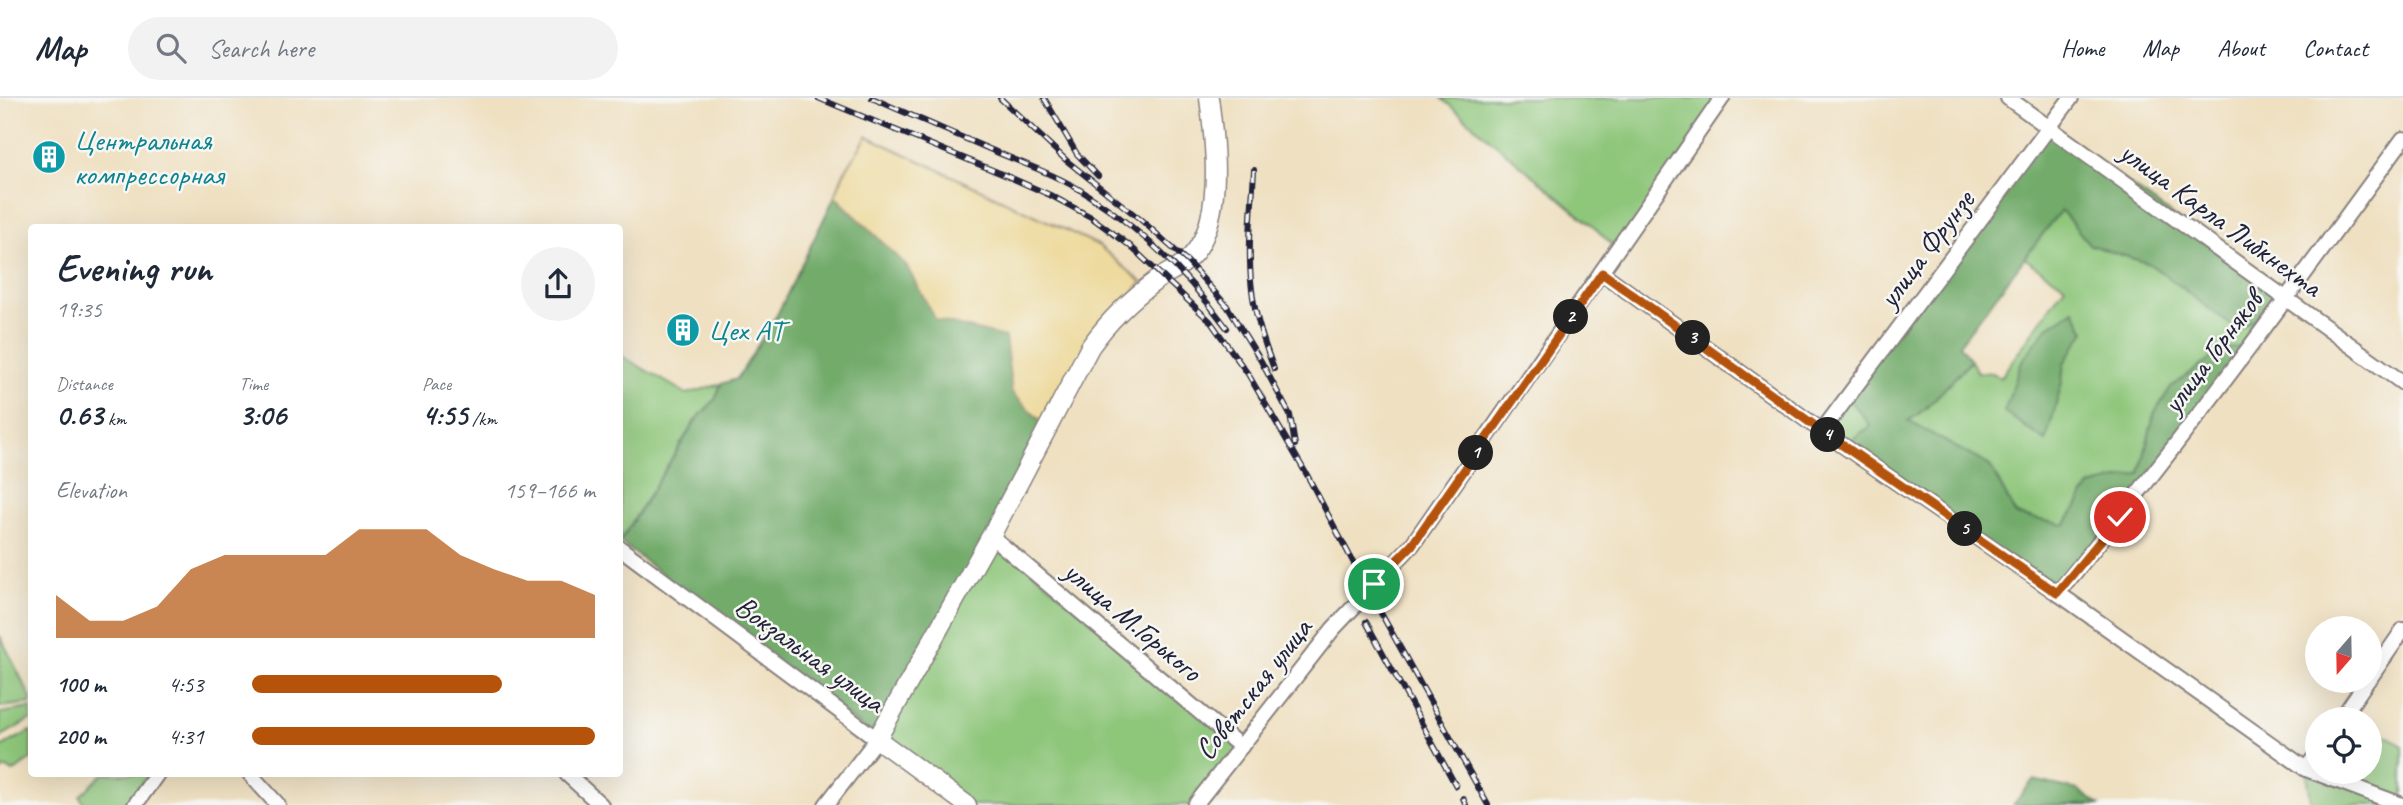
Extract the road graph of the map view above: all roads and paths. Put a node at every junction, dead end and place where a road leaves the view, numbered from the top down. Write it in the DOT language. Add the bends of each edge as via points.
graph roads {
  1 [pos="1209,98"];
  2 [pos="1722,98"];
  3 [pos="2008,98"];
  4 [pos="2071,98"];
  5 [pos="2050,127"];
  6 [pos="2403,139"];
  7 [pos="1602,273"];
  8 [pos="2287,298"];
  9 [pos="2403,383"];
  10 [pos="1822,431"];
  11 [pos="991,536"];
  12 [pos="623,550"];
  13 [pos="2057,593"];
  14 [pos="2403,630"];
  15 [pos="2382,659"];
  16 [pos="877,738"];
  17 [pos="1241,747"];
  18 [pos="2305,768"];
  19 [pos="155,777"];
  20 [pos="253,777"];
  21 [pos="570,777"];
  22 [pos="2346,784"];
  23 [pos="135,805"];
  24 [pos="278,805"];
  25 [pos="601,805"];
  26 [pos="826,805"];
  27 [pos="967,805"];
  28 [pos="1195,805"];
  29 [pos="2402,805"];
  1 -- 11 [label="main road" via="1214,194 1205,235 1187,261 1146,289 1099,334"];
  2 -- 7 [label="street, Советская улица"];
  3 -- 5 [label="street, улица Карла Либкнехта"];
  4 -- 5 [label="street, улица Фрунзе"];
  5 -- 8 [label="street, улица Карла Либкнехта"];
  5 -- 10 [label="street, улица Фрунзе"];
  6 -- 8 [label="street, улица Горняков"];
  7 -- 10 [label="street"];
  7 -- 17 [label="street, Советская улица" via="1412,545 1333,629"];
  8 -- 9 [label="street, улица Карла Либкнехта"];
  8 -- 13 [label="street, улица Горняков"];
  10 -- 13 [label="street"];
  11 -- 16 [label="main road"];
  11 -- 17 [label="street, улица М.Горького"];
  12 -- 16 [label="street, Вокзальная улица"];
  13 -- 18 [label="street"];
  14 -- 15 [label="street"];
  16 -- 26 [label="street"];
  16 -- 27 [label="main road, Вокзальная улица"];
  17 -- 28 [label="street, Советская улица"];
  19 -- 23 [label="street"];
  20 -- 24 [label="street"];
  21 -- 25 [label="street"];
  22 -- 29 [label="street"];
}
